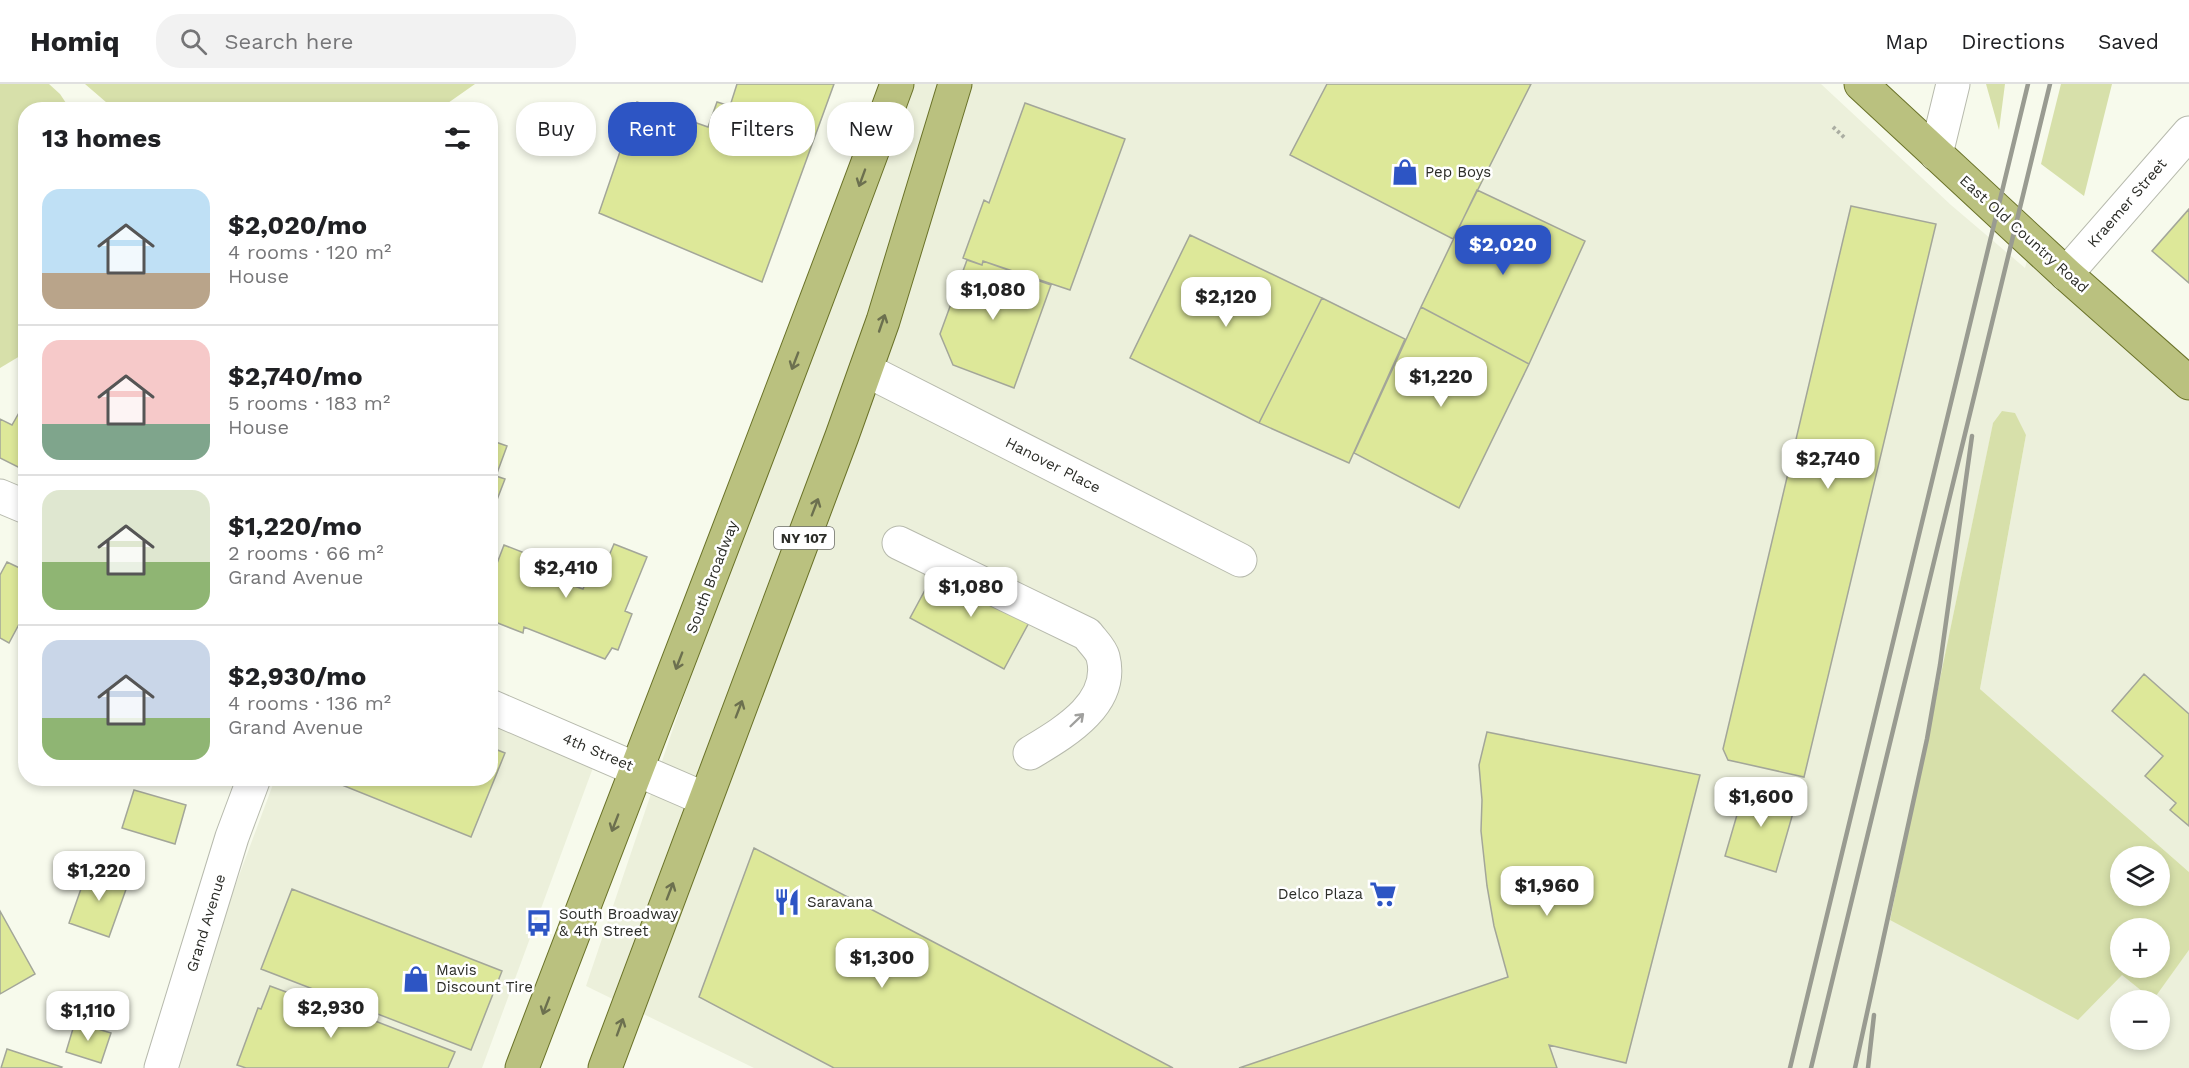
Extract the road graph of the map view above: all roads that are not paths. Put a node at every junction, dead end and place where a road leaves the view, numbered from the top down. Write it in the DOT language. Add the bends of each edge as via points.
graph roads {
  1 [pos="897,84"];
  2 [pos="955,84"];
  3 [pos="1861,84"];
  4 [pos="1953,84"];
  5 [pos="2189,133"];
  6 [pos="1936,154"];
  7 [pos="2066,274"];
  8 [pos="866,370"];
  9 [pos="2189,383"];
  10 [pos="0,496"];
  11 [pos="18,504"];
  12 [pos="899,543"];
  13 [pos="1240,560"];
  14 [pos="498,709"];
  15 [pos="1030,753"];
  16 [pos="636,769"];
  17 [pos="251,786"];
  18 [pos="705,799"];
  19 [pos="161,1068"];
  20 [pos="522,1068"];
  21 [pos="604,1068"];
  1 -- 16 [label="main road, South Broadway, one-way" via="798,353"];
  8 -- 2 [label="main road, NY 107, one-way"];
  3 -- 6 [label="main road, East Old Country Road"];
  4 -- 6 [label="street"];
  5 -- 7 [label="street, Kraemer Street"];
  6 -- 7 [label="main road, East Old Country Road"];
  7 -- 9 [label="main road, East Old Country Road"];
  8 -- 13 [label="street, Hanover Place"];
  18 -- 8 [label="main road, NY 107, one-way"];
  10 -- 11 [label="street"];
  15 -- 12 [label="street, one-way" via="1066,731 1088,709 1101,690 1105,673 1103,655 1087,634"];
  14 -- 16 [label="street, 4th Street"];
  16 -- 18 [label="street, 4th Street"];
  16 -- 20 [label="main road, South Broadway, one-way"];
  17 -- 19 [label="street, Grand Avenue"];
  21 -- 18 [label="main road, NY 107, one-way"];
}
